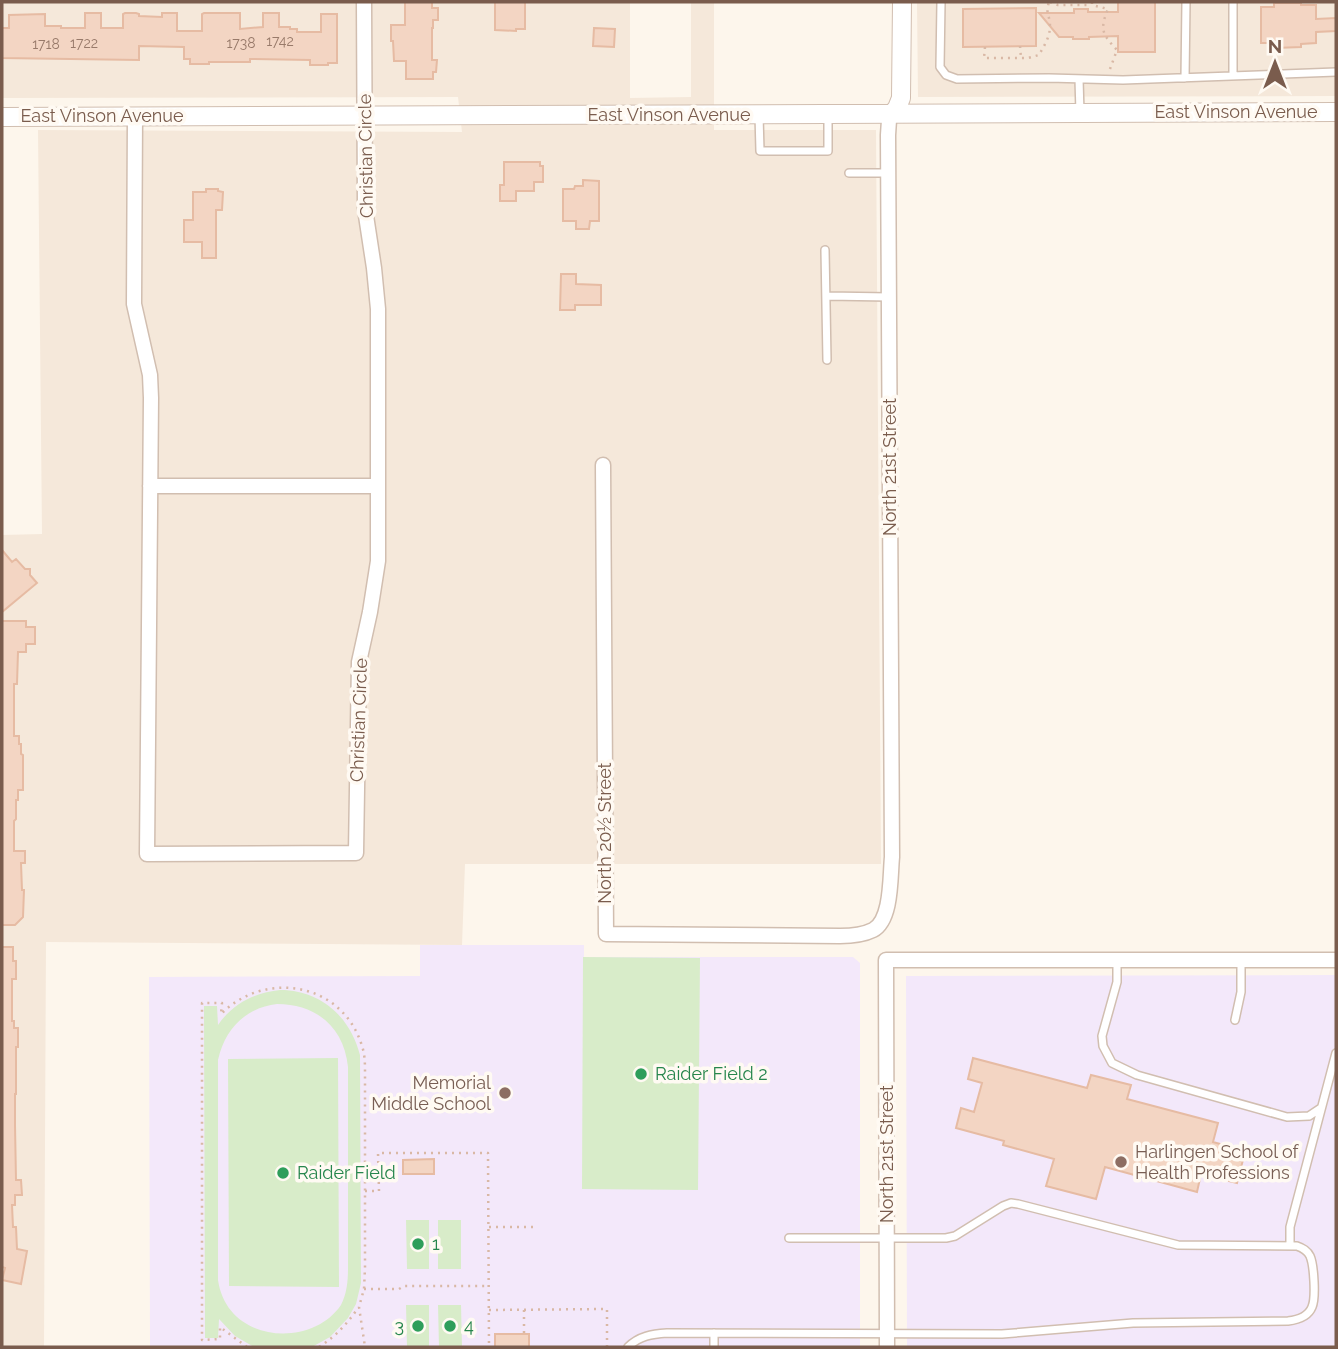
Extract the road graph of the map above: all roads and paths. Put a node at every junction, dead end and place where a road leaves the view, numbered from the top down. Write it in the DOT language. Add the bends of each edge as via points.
graph roads {
  1 [pos="364,2"];
  2 [pos="902,2"];
  3 [pos="941,2"];
  4 [pos="1050,2"];
  5 [pos="1112,2"];
  6 [pos="1186,2"];
  7 [pos="1233,2"];
  8 [pos="1092,3"];
  9 [pos="1108,9"];
  10 [pos="1020,46"];
  11 [pos="985,47"];
  12 [pos="1021,58"];
  13 [pos="1336,72"];
  14 [pos="1233,76"];
  15 [pos="1185,78"];
  16 [pos="1079,79"];
  17 [pos="1104,79"];
  18 [pos="1336,112"];
  19 [pos="1080,113"];
  20 [pos="759,114"];
  21 [pos="828,114"];
  22 [pos="892,114"];
  23 [pos="135,116"];
  24 [pos="365,116"];
  25 [pos="2,117"];
  26 [pos="849,173"];
  27 [pos="890,173"];
  28 [pos="825,250"];
  29 [pos="827,296"];
  30 [pos="890,297"];
  31 [pos="827,360"];
  32 [pos="603,465"];
  33 [pos="150,486"];
  34 [pos="378,486"];
  35 [pos="873,930"];
  36 [pos="1118,960"];
  37 [pos="1241,960"];
  38 [pos="1336,960"];
  39 [pos="1235,1020"];
  40 [pos="1336,1053"];
  41 [pos="1321,1108"];
  42 [pos="365,1191"];
  43 [pos="489,1227"];
  44 [pos="533,1227"];
  45 [pos="789,1238"];
  46 [pos="887,1238"];
  47 [pos="1290,1245"];
  48 [pos="489,1286"];
  49 [pos="364,1289"];
  50 [pos="359,1307"];
  51 [pos="489,1310"];
  52 [pos="524,1310"];
  53 [pos="714,1333"];
  54 [pos="524,1334"];
  55 [pos="887,1341"];
  56 [pos="247,1347"];
  57 [pos="319,1347"];
  58 [pos="365,1347"];
  59 [pos="489,1347"];
  60 [pos="607,1347"];
  61 [pos="628,1347"];
  62 [pos="714,1347"];
  1 -- 24 [label="street, Christian Circle"];
  2 -- 22 [label="street, North 21st Street" via="901,98"];
  3 -- 16 [label="lane" via="940,67 946,75 957,79"];
  4 -- 8 [label="path"];
  4 -- 12 [label="path" via="1047,41 1039,55"];
  5 -- 9 [label="path"];
  6 -- 15 [label="lane"];
  7 -- 14 [label="lane"];
  8 -- 9 [label="path"];
  9 -- 17 [label="path" via="1104,34 1117,50"];
  10 -- 12 [label="path"];
  11 -- 12 [label="path" via="984,58"];
  13 -- 14 [label="lane"];
  14 -- 15 [label="lane"];
  15 -- 17 [label="lane"];
  16 -- 17 [label="lane"];
  16 -- 19 [label="lane"];
  18 -- 19 [label="street, East Vinson Avenue"];
  19 -- 22 [label="street, East Vinson Avenue"];
  20 -- 21 [label="street, East Vinson Avenue"];
  20 -- 21 [label="lane" via="760,151 828,151"];
  20 -- 24 [label="street, East Vinson Avenue"];
  21 -- 22 [label="street, East Vinson Avenue"];
  22 -- 27 [label="street, North 21st Street"];
  23 -- 24 [label="street, East Vinson Avenue"];
  23 -- 25 [label="street, East Vinson Avenue"];
  23 -- 33 [label="street" via="134,304 150,375"];
  24 -- 34 [label="street, Christian Circle" via="365,209 378,309"];
  26 -- 27 [label="lane"];
  27 -- 30 [label="street, North 21st Street"];
  28 -- 29 [label="lane"];
  29 -- 30 [label="lane"];
  29 -- 31 [label="lane"];
  30 -- 35 [label="street, North 21st Street" via="892,858 884,917"];
  32 -- 35 [label="street, North 20½ Street" via="606,934 840,936"];
  33 -- 34 [label="street"];
  33 -- 34 [label="street, Christian Circle" via="147,854 356,853 359,662 378,561"];
  36 -- 37 [label="street"];
  36 -- 41 [label="lane" via="1117,982 1102,1036 1112,1063 1137,1075 1287,1117 1309,1116"];
  36 -- 46 [label="street, North 21st Street" via="886,960"];
  37 -- 38 [label="street"];
  37 -- 39 [label="lane"];
  40 -- 41 [label="lane"];
  41 -- 47 [label="lane" via="1290,1227"];
  42 -- 43 [label="path" via="379,1191 378,1153 488,1153"];
  42 -- 49 [label="path"];
  42 -- 56 [label="path" via="365,1059 350,1021 327,1000 287,987 250,993 221,1014 222,1003 202,1003 202,1340 220,1339 220,1327"];
  43 -- 44 [label="path"];
  43 -- 48 [label="path"];
  45 -- 46 [label="lane"];
  46 -- 47 [label="lane" via="955,1237 1011,1203 1178,1245"];
  46 -- 55 [label="street, North 21st Street"];
  47 -- 55 [label="lane" via="1306,1250 1313,1268 1312,1307 1294,1320 1133,1323"];
  48 -- 49 [label="path"];
  48 -- 51 [label="path"];
  49 -- 50 [label="path"];
  50 -- 57 [label="path" via="342,1330"];
  50 -- 58 [label="path"];
  51 -- 52 [label="path"];
  51 -- 59 [label="path"];
  52 -- 54 [label="path"];
  52 -- 60 [label="path" via="607,1309"];
  53 -- 55 [label="lane"];
  53 -- 61 [label="lane" via="653,1334"];
  53 -- 62 [label="lane"];
}
